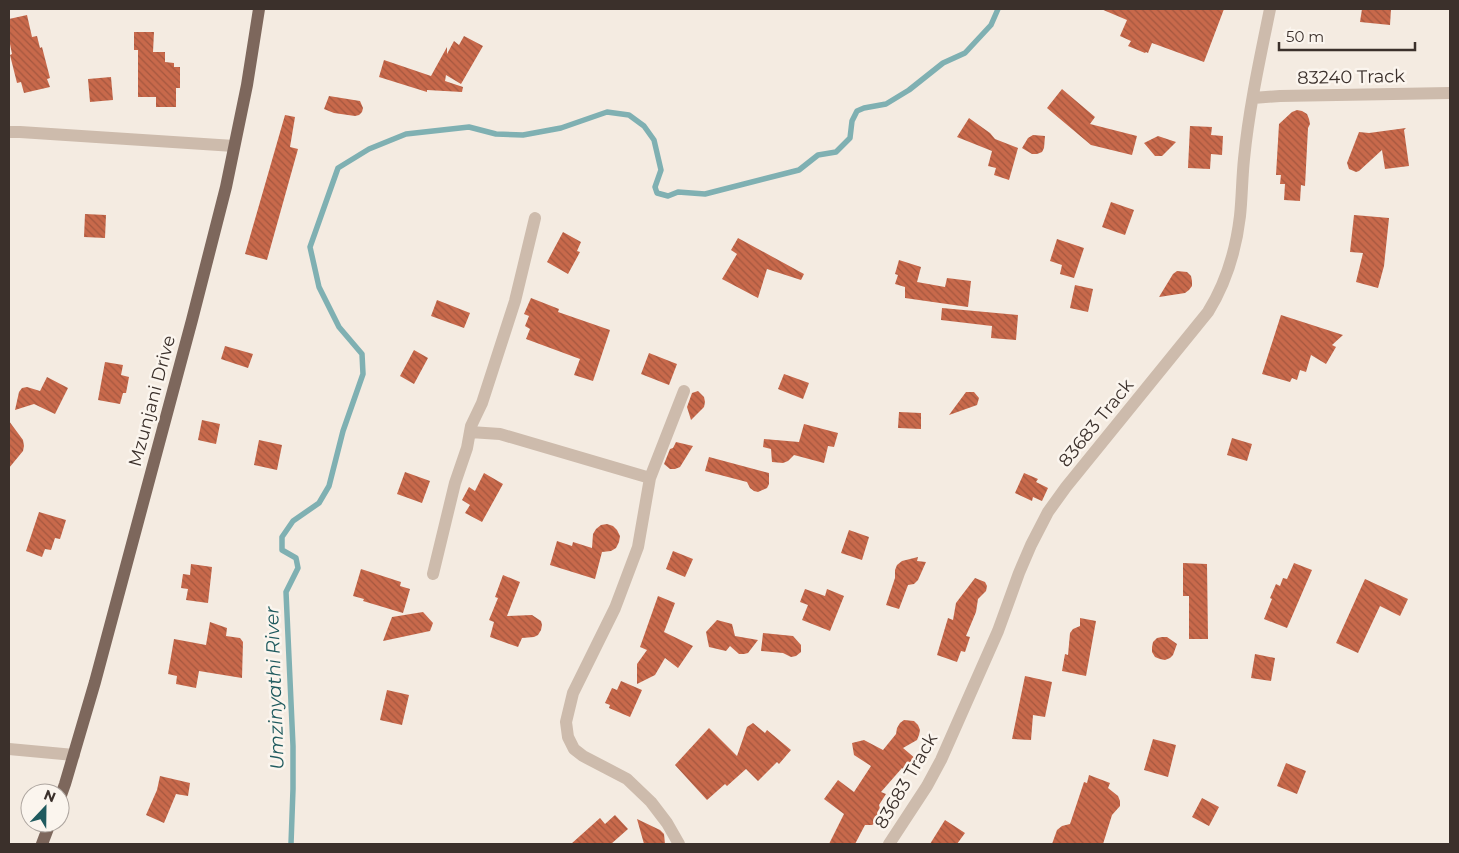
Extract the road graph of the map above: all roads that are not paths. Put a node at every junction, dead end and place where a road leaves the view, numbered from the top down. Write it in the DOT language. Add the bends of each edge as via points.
graph roads {
  1 [pos="259,9"];
  2 [pos="1270,9"];
  3 [pos="1450,93"];
  4 [pos="1253,98"];
  5 [pos="9,132"];
  6 [pos="234,146"];
  7 [pos="535,218"];
  8 [pos="684,391"];
  9 [pos="470,432"];
  10 [pos="650,478"];
  11 [pos="433,574"];
  12 [pos="9,749"];
  13 [pos="74,755"];
  14 [pos="65,783"];
  15 [pos="679,844"];
  16 [pos="889,844"];
  1 -- 6 [label="main road, Mzunjani Drive"];
  2 -- 4 [label="street, 83683 Track"];
  3 -- 4 [label="street, 83240 Track"];
  4 -- 16 [label="street, 83683 Track" via="1240,217 1231,260 1217,298 1048,512 941,760"];
  5 -- 6 [label="street"];
  6 -- 13 [label="main road, Mzunjani Drive" via="192,320"];
  7 -- 9 [label="street" via="515,302"];
  8 -- 10 [label="street"];
  9 -- 10 [label="street" via="500,434"];
  9 -- 11 [label="street" via="454,482"];
  10 -- 15 [label="street" via="638,547 615,608 573,693 566,722 574,749 627,779 651,802"];
  12 -- 13 [label="street"];
  13 -- 14 [label="main road, Mzunjani Drive"];
}
